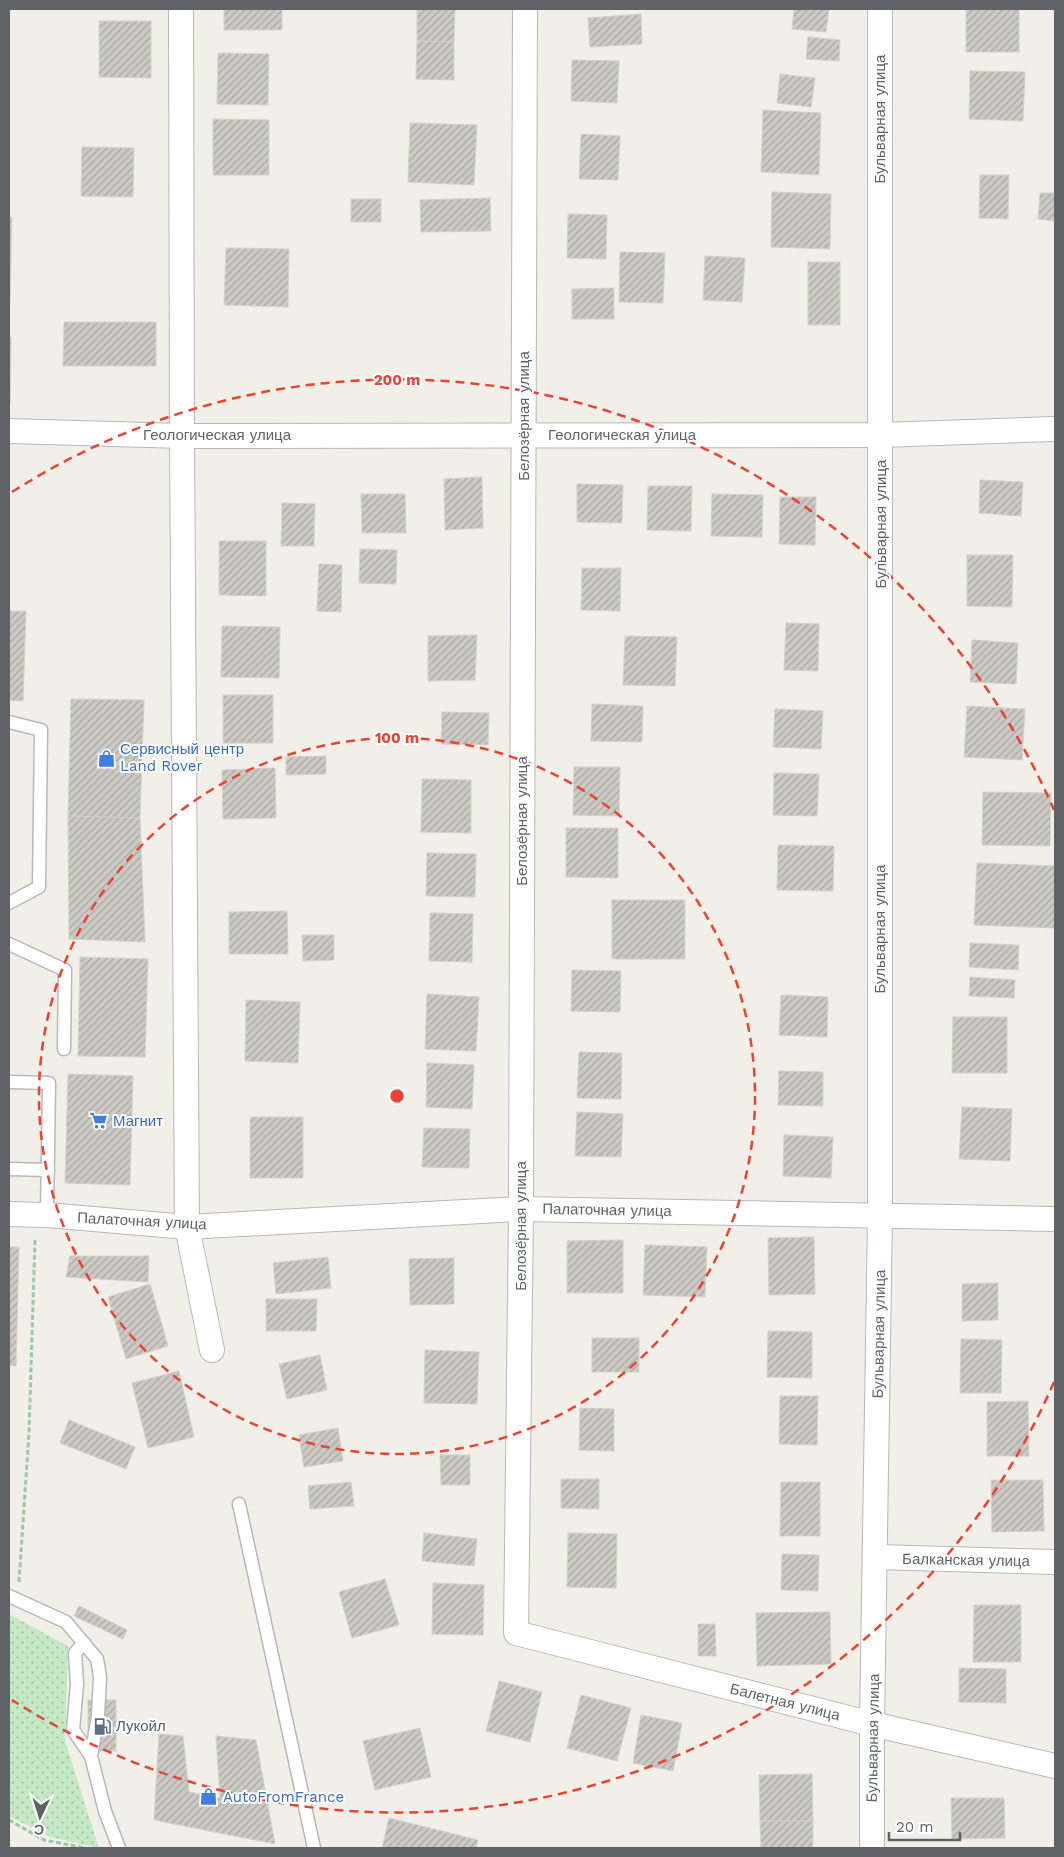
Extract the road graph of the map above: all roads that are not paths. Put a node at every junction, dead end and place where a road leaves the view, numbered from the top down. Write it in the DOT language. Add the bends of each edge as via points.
graph roads {
  1 [pos="181,9"];
  2 [pos="525,9"];
  3 [pos="880,9"];
  4 [pos="1055,429"];
  5 [pos="9,432"];
  6 [pos="524,435"];
  7 [pos="881,435"];
  8 [pos="182,436"];
  9 [pos="9,722"];
  10 [pos="9,903"];
  11 [pos="9,944"];
  12 [pos="64,1049"];
  13 [pos="9,1082"];
  14 [pos="9,1169"];
  15 [pos="48,1170"];
  16 [pos="521,1209"];
  17 [pos="9,1214"];
  18 [pos="41,1214"];
  19 [pos="880,1216"];
  20 [pos="1055,1219"];
  21 [pos="187,1227"];
  22 [pos="212,1350"];
  23 [pos="239,1504"];
  24 [pos="876,1557"];
  25 [pos="1055,1562"];
  26 [pos="14,1598"];
  27 [pos="516,1633"];
  28 [pos="84,1643"];
  29 [pos="872,1724"];
  30 [pos="90,1756"];
  31 [pos="1055,1766"];
  32 [pos="118,1848"];
  33 [pos="314,1848"];
  34 [pos="872,1848"];
  1 -- 8 [label="street"];
  2 -- 6 [label="street, Белозёрная улица"];
  3 -- 7 [label="street, Бульварная улица"];
  4 -- 7 [label="street, Геологическая улица"];
  5 -- 8 [label="street, Геологическая улица"];
  6 -- 7 [label="street, Геологическая улица"];
  6 -- 8 [label="street, Геологическая улица"];
  6 -- 16 [label="street, Белозёрная улица"];
  7 -- 19 [label="street, Бульварная улица"];
  8 -- 21 [label="street"];
  9 -- 10 [label="lane" via="41,730 39,887"];
  11 -- 12 [label="lane" via="65,970"];
  13 -- 15 [label="lane" via="49,1083"];
  14 -- 15 [label="lane"];
  15 -- 18 [label="lane"];
  16 -- 19 [label="street, Палаточная улица"];
  16 -- 21 [label="street, Палаточная улица"];
  16 -- 27 [label="street, Белозёрная улица"];
  17 -- 18 [label="street, Палаточная улица"];
  18 -- 21 [label="street, Палаточная улица"];
  19 -- 20 [label="street, Палаточная улица"];
  19 -- 24 [label="street, Бульварная улица"];
  21 -- 22 [label="street"];
  23 -- 33 [label="lane"];
  24 -- 25 [label="street, Балканская улица"];
  24 -- 29 [label="street, Бульварная улица"];
  26 -- 28 [label="lane" via="66,1622"];
  27 -- 29 [label="street, Балетная улица"];
  28 -- 30 [label="lane" via="97,1659 100,1677 98,1716"];
  28 -- 30 [label="lane" via="75,1654 77,1684 73,1730"];
  29 -- 31 [label="street, Балетная улица"];
  29 -- 34 [label="street, Бульварная улица"];
  30 -- 32 [label="lane"];
}
